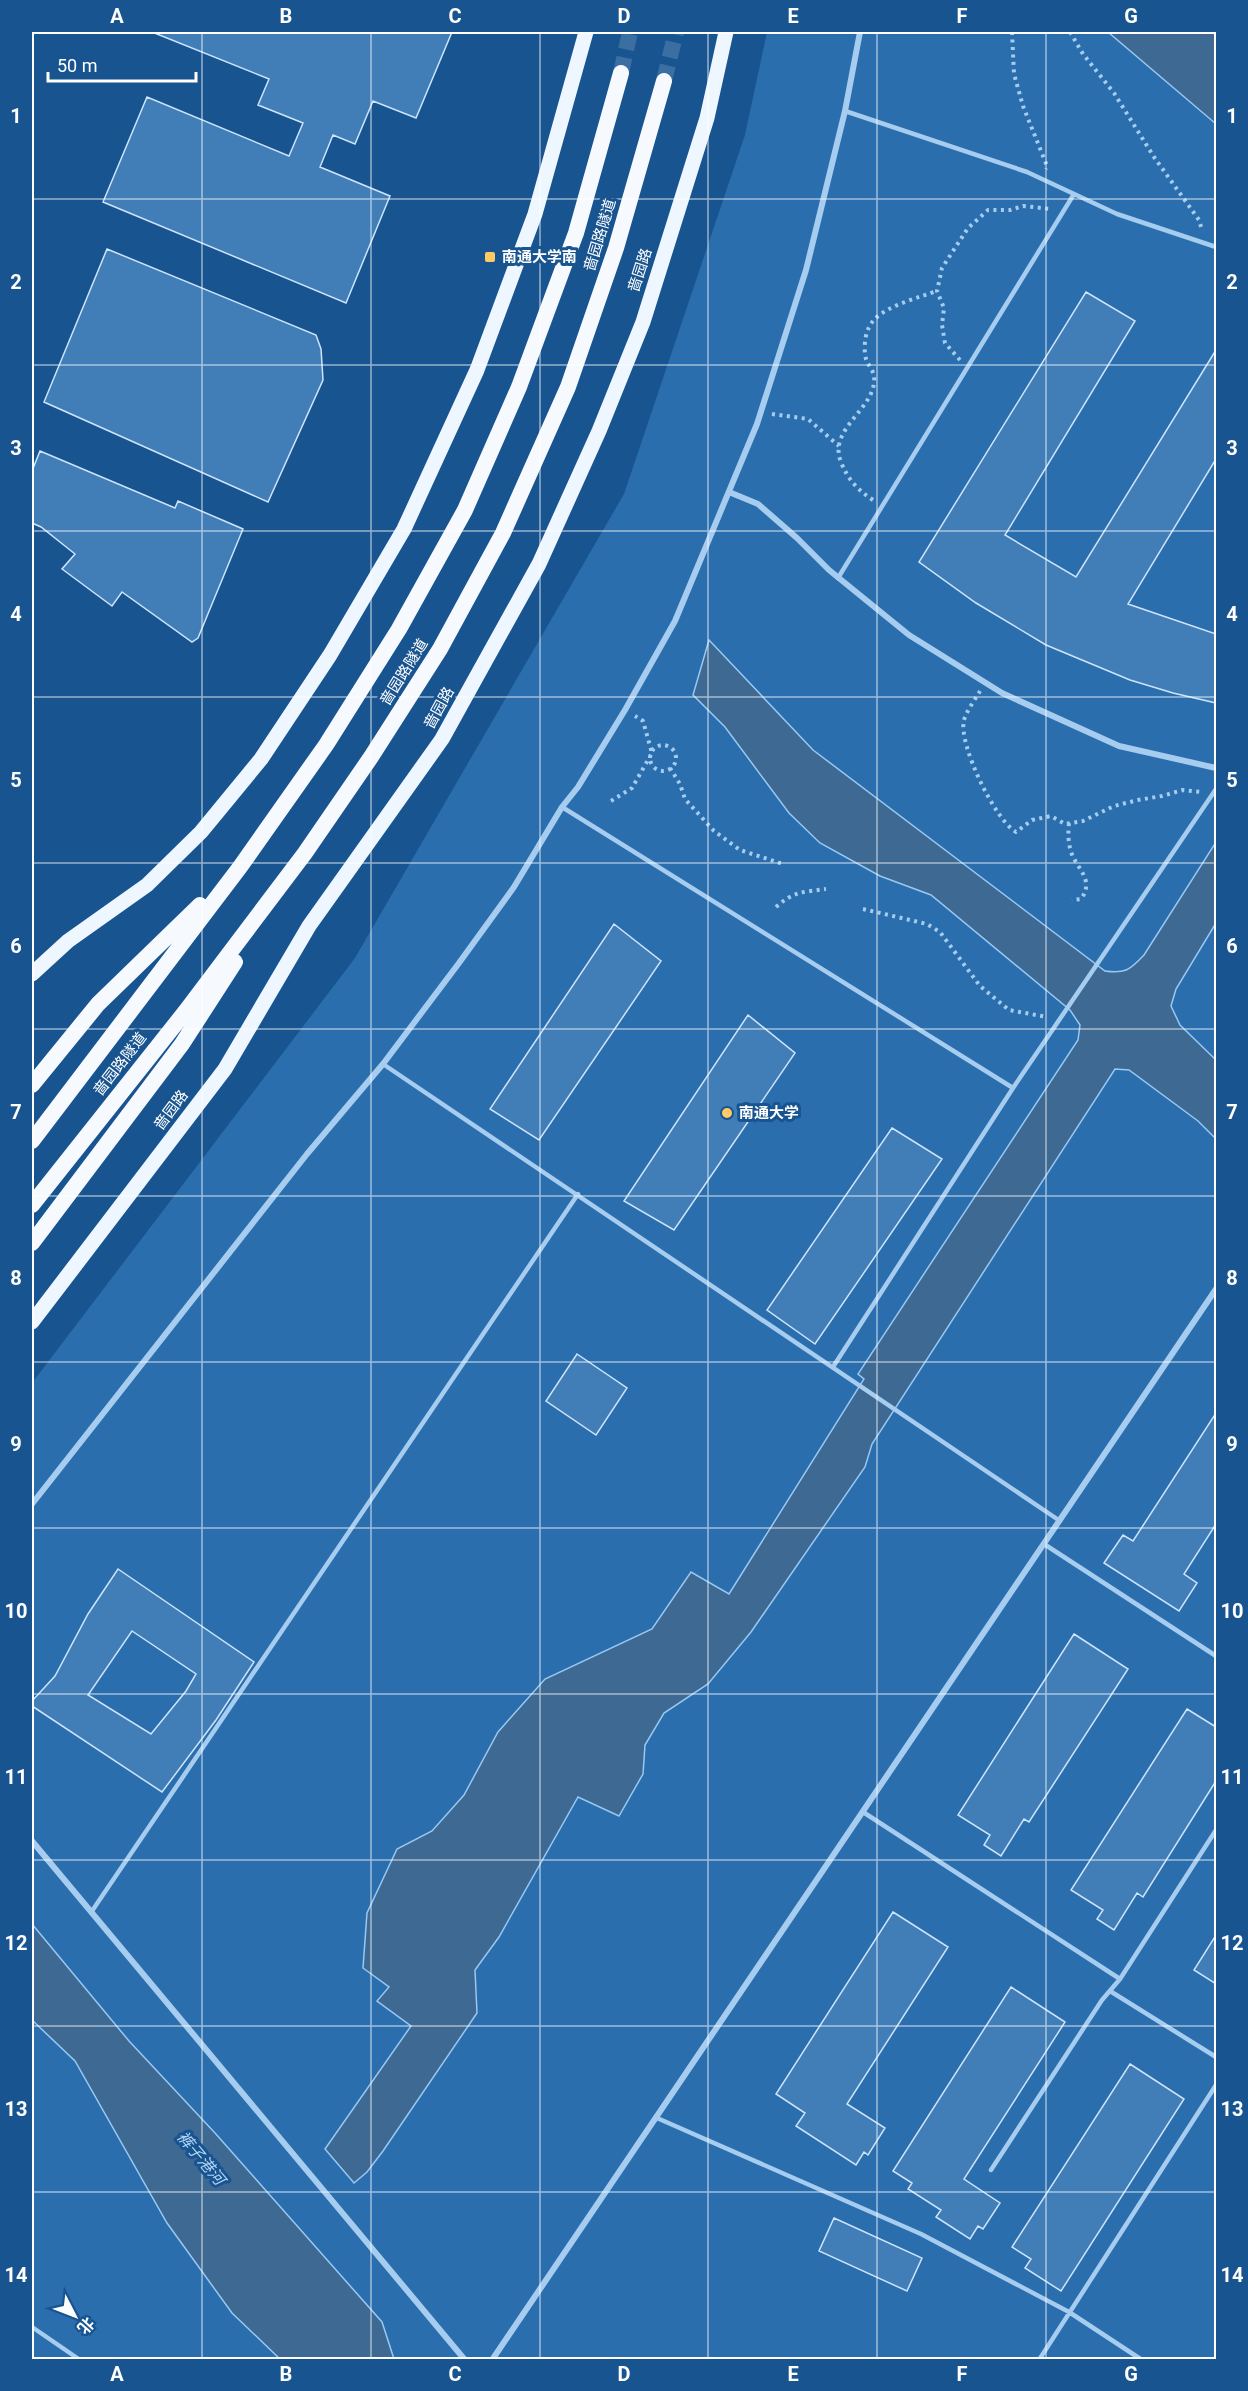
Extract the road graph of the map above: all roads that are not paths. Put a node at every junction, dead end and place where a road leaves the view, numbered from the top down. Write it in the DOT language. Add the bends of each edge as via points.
graph roads {
  1 [pos="586,32"];
  2 [pos="726,32"];
  3 [pos="860,32"];
  4 [pos="621,73"];
  5 [pos="664,81"];
  6 [pos="845,111"];
  7 [pos="1074,194"];
  8 [pos="1216,247"];
  9 [pos="729,492"];
  10 [pos="838,578"];
  11 [pos="1216,768"];
  12 [pos="1215,791"];
  13 [pos="562,807"];
  14 [pos="304,853"];
  15 [pos="240,867"];
  16 [pos="32,974"];
  17 [pos="383,1064"];
  18 [pos="32,1084"];
  19 [pos="1013,1088"];
  20 [pos="32,1141"];
  21 [pos="578,1194"];
  22 [pos="32,1205"];
  23 [pos="32,1243"];
  24 [pos="1216,1289"];
  25 [pos="32,1323"];
  26 [pos="833,1367"];
  27 [pos="32,1504"];
  28 [pos="1060,1521"];
  29 [pos="1044,1544"];
  30 [pos="1216,1656"];
  31 [pos="863,1812"];
  32 [pos="1216,1830"];
  33 [pos="32,1841"];
  34 [pos="92,1911"];
  35 [pos="1120,1979"];
  36 [pos="1110,1991"];
  37 [pos="1216,2057"];
  38 [pos="1216,2085"];
  39 [pos="657,2118"];
  40 [pos="991,2170"];
  41 [pos="1070,2312"];
  42 [pos="32,2326"];
  43 [pos="80,2360"];
  44 [pos="465,2360"];
  45 [pos="492,2360"];
  46 [pos="1039,2360"];
  47 [pos="1142,2360"];
  1 -- 16 [label="main road" via="535,214 477,370 404,529 347,626 261,759 201,832 147,885 68,941"];
  2 -- 25 [label="main road, 啬园路" via="707,118 643,322 539,564 442,739 309,926 225,1069"];
  3 -- 6 [label="street"];
  4 -- 15 [label="highway, 啬园路隧道" via="576,233 519,387 465,510 399,629 326,745"];
  5 -- 14 [label="highway, 啬园路隧道" via="616,248 568,387 503,533 440,649"];
  6 -- 7 [label="lane" via="1027,172"];
  6 -- 9 [label="street" via="806,270 761,412"];
  7 -- 8 [label="lane" via="1117,214"];
  7 -- 10 [label="lane"];
  9 -- 10 [label="street" via="758,504"];
  9 -- 13 [label="street" via="675,621 626,710"];
  10 -- 11 [label="street" via="909,635 1002,693 1119,746"];
  12 -- 19 [label="lane"];
  13 -- 17 [label="street" via="514,887"];
  13 -- 19 [label="lane"];
  14 -- 22 [label="highway, 啬园路隧道"];
  14 -- 23 [label="highway" via="182,1044"];
  15 -- 18 [label="highway" via="98,1004"];
  15 -- 20 [label="highway, 啬园路隧道"];
  17 -- 21 [label="lane"];
  17 -- 27 [label="street" via="307,1154"];
  19 -- 26 [label="lane"];
  21 -- 26 [label="lane"];
  21 -- 34 [label="lane"];
  24 -- 28 [label="street"];
  26 -- 28 [label="lane"];
  28 -- 29 [label="street"];
  29 -- 30 [label="lane"];
  29 -- 31 [label="street"];
  31 -- 35 [label="lane"];
  31 -- 39 [label="street"];
  32 -- 35 [label="lane"];
  33 -- 34 [label="street"];
  34 -- 44 [label="street"];
  35 -- 36 [label="lane"];
  36 -- 37 [label="lane"];
  36 -- 40 [label="lane"];
  38 -- 41 [label="lane"];
  39 -- 41 [label="lane" via="921,2234"];
  39 -- 45 [label="street"];
  41 -- 46 [label="lane"];
  41 -- 47 [label="lane"];
  42 -- 43 [label="lane"];
}
